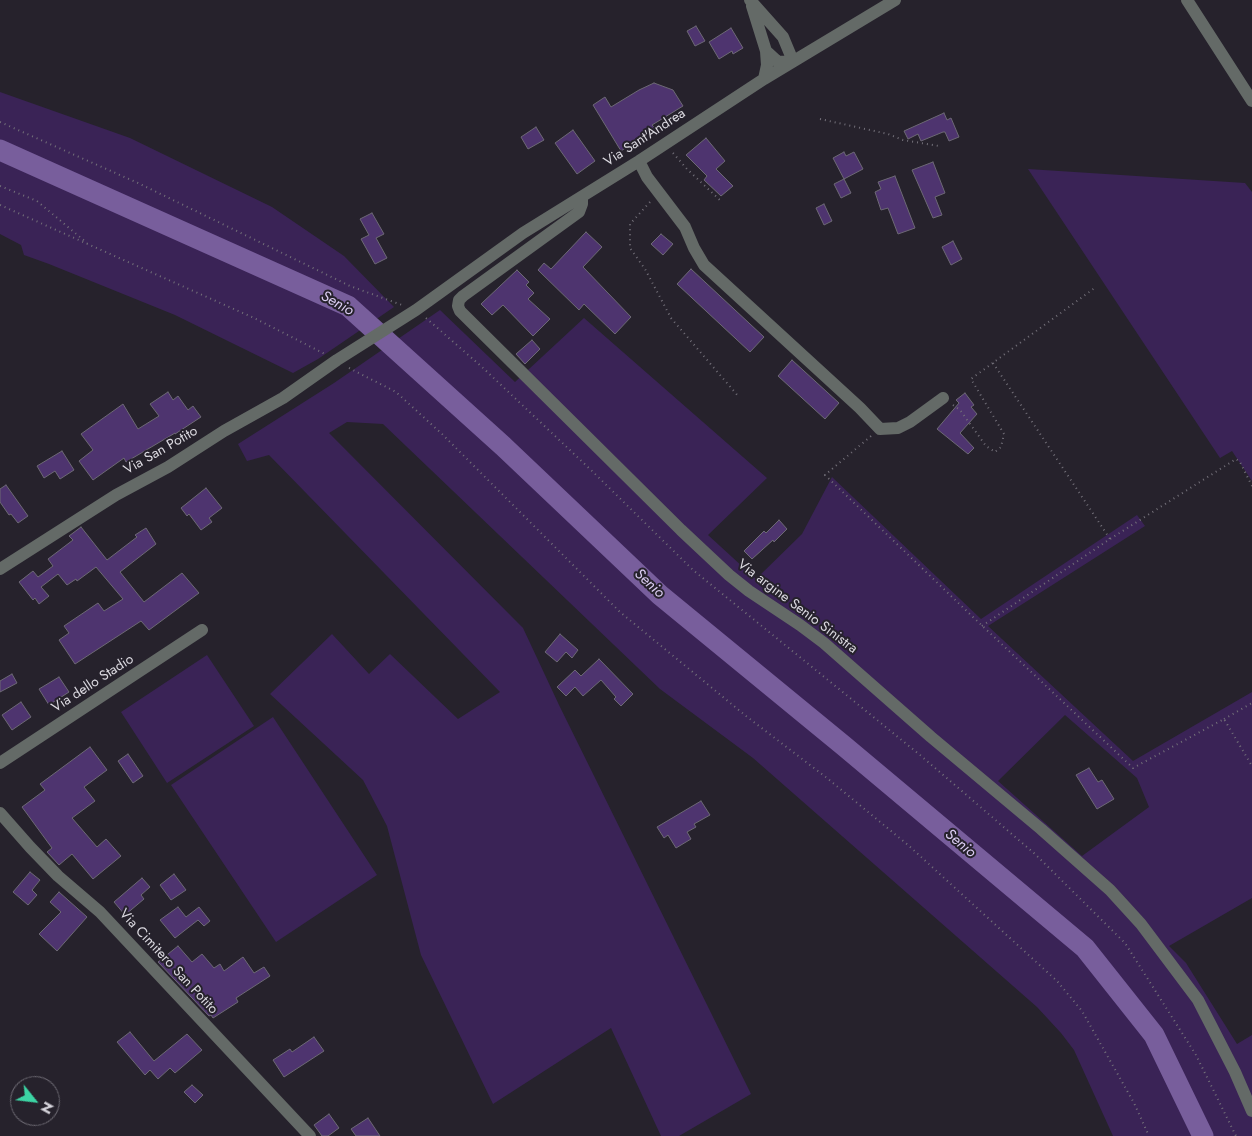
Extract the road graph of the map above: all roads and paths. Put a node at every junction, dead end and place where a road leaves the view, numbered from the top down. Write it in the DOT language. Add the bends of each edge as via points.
graph roads {
  1 [pos="895,0"];
  2 [pos="1187,0"];
  3 [pos="751,1"];
  4 [pos="783,37"];
  5 [pos="814,49"];
  6 [pos="766,51"];
  7 [pos="793,61"];
  8 [pos="764,79"];
  9 [pos="1252,100"];
  10 [pos="820,119"];
  11 [pos="0,122"];
  12 [pos="665,143"];
  13 [pos="938,146"];
  14 [pos="639,161"];
  15 [pos="0,186"];
  16 [pos="659,193"];
  17 [pos="582,197"];
  18 [pos="722,202"];
  19 [pos="0,205"];
  20 [pos="89,245"];
  21 [pos="1096,287"];
  22 [pos="416,310"];
  23 [pos="337,360"];
  24 [pos="993,363"];
  25 [pos="738,397"];
  26 [pos="943,398"];
  27 [pos="880,429"];
  28 [pos="1252,486"];
  29 [pos="1110,539"];
  30 [pos="0,569"];
  31 [pos="982,626"];
  32 [pos="202,630"];
  33 [pos="1252,703"];
  34 [pos="1224,720"];
  35 [pos="0,763"];
  36 [pos="1252,766"];
  37 [pos="0,813"];
  38 [pos="1252,1111"];
  39 [pos="310,1136"];
  40 [pos="1149,1136"];
  41 [pos="1236,1136"];
  1 -- 5 [label="street, Via Sant'Andrea"];
  2 -- 9 [label="street"];
  3 -- 4 [label="street"];
  3 -- 6 [label="street"];
  4 -- 5 [label="street" via="799,46"];
  4 -- 7 [label="street"];
  5 -- 7 [label="street, Via Sant'Andrea"];
  6 -- 7 [label="street" via="778,62"];
  6 -- 8 [label="street"];
  7 -- 8 [label="street, Via Sant'Andrea"];
  8 -- 12 [label="street, Via Sant'Andrea"];
  10 -- 13 [label="path"];
  11 -- 22 [label="path" via="138,183 350,286"];
  12 -- 14 [label="street, Via Sant'Andrea"];
  12 -- 18 [label="path"];
  14 -- 16 [label="street"];
  14 -- 17 [label="street, Via Sant'Andrea"];
  15 -- 20 [label="path" via="36,201"];
  16 -- 25 [label="path" via="630,224 630,248 671,318"];
  16 -- 27 [label="street" via="685,227 704,265"];
  17 -- 22 [label="street, Via Sant'Andrea" via="523,233"];
  17 -- 38 [label="street, Via argine Senio Sinistra" via="579,212 463,296 459,300 460,311 729,575 824,644 1110,890 1141,924 1198,1000"];
  19 -- 20 [label="path"];
  20 -- 23 [label="path" via="254,318"];
  21 -- 24 [label="path"];
  22 -- 23 [label="street, Via San Potito"];
  22 -- 41 [label="path" via="482,367 693,570 920,755 1035,854 1125,943 1196,1055"];
  23 -- 30 [label="street, Via San Potito" via="283,398 108,500"];
  23 -- 40 [label="path" via="396,392 620,612 908,845 1057,981 1082,1011"];
  24 -- 26 [label="path" via="971,379 1004,434 1001,447 995,452 986,446 960,410"];
  24 -- 29 [label="path"];
  26 -- 27 [label="street" via="898,428"];
  27 -- 31 [label="path" via="825,475"];
  28 -- 29 [label="path" via="1236,459"];
  29 -- 31 [label="path"];
  31 -- 34 [label="path" via="1133,768"];
  32 -- 35 [label="street, Via dello Stadio"];
  33 -- 34 [label="path"];
  34 -- 36 [label="path"];
  37 -- 39 [label="street, Via Cimitero San Potito" via="58,876 100,912"];
}
